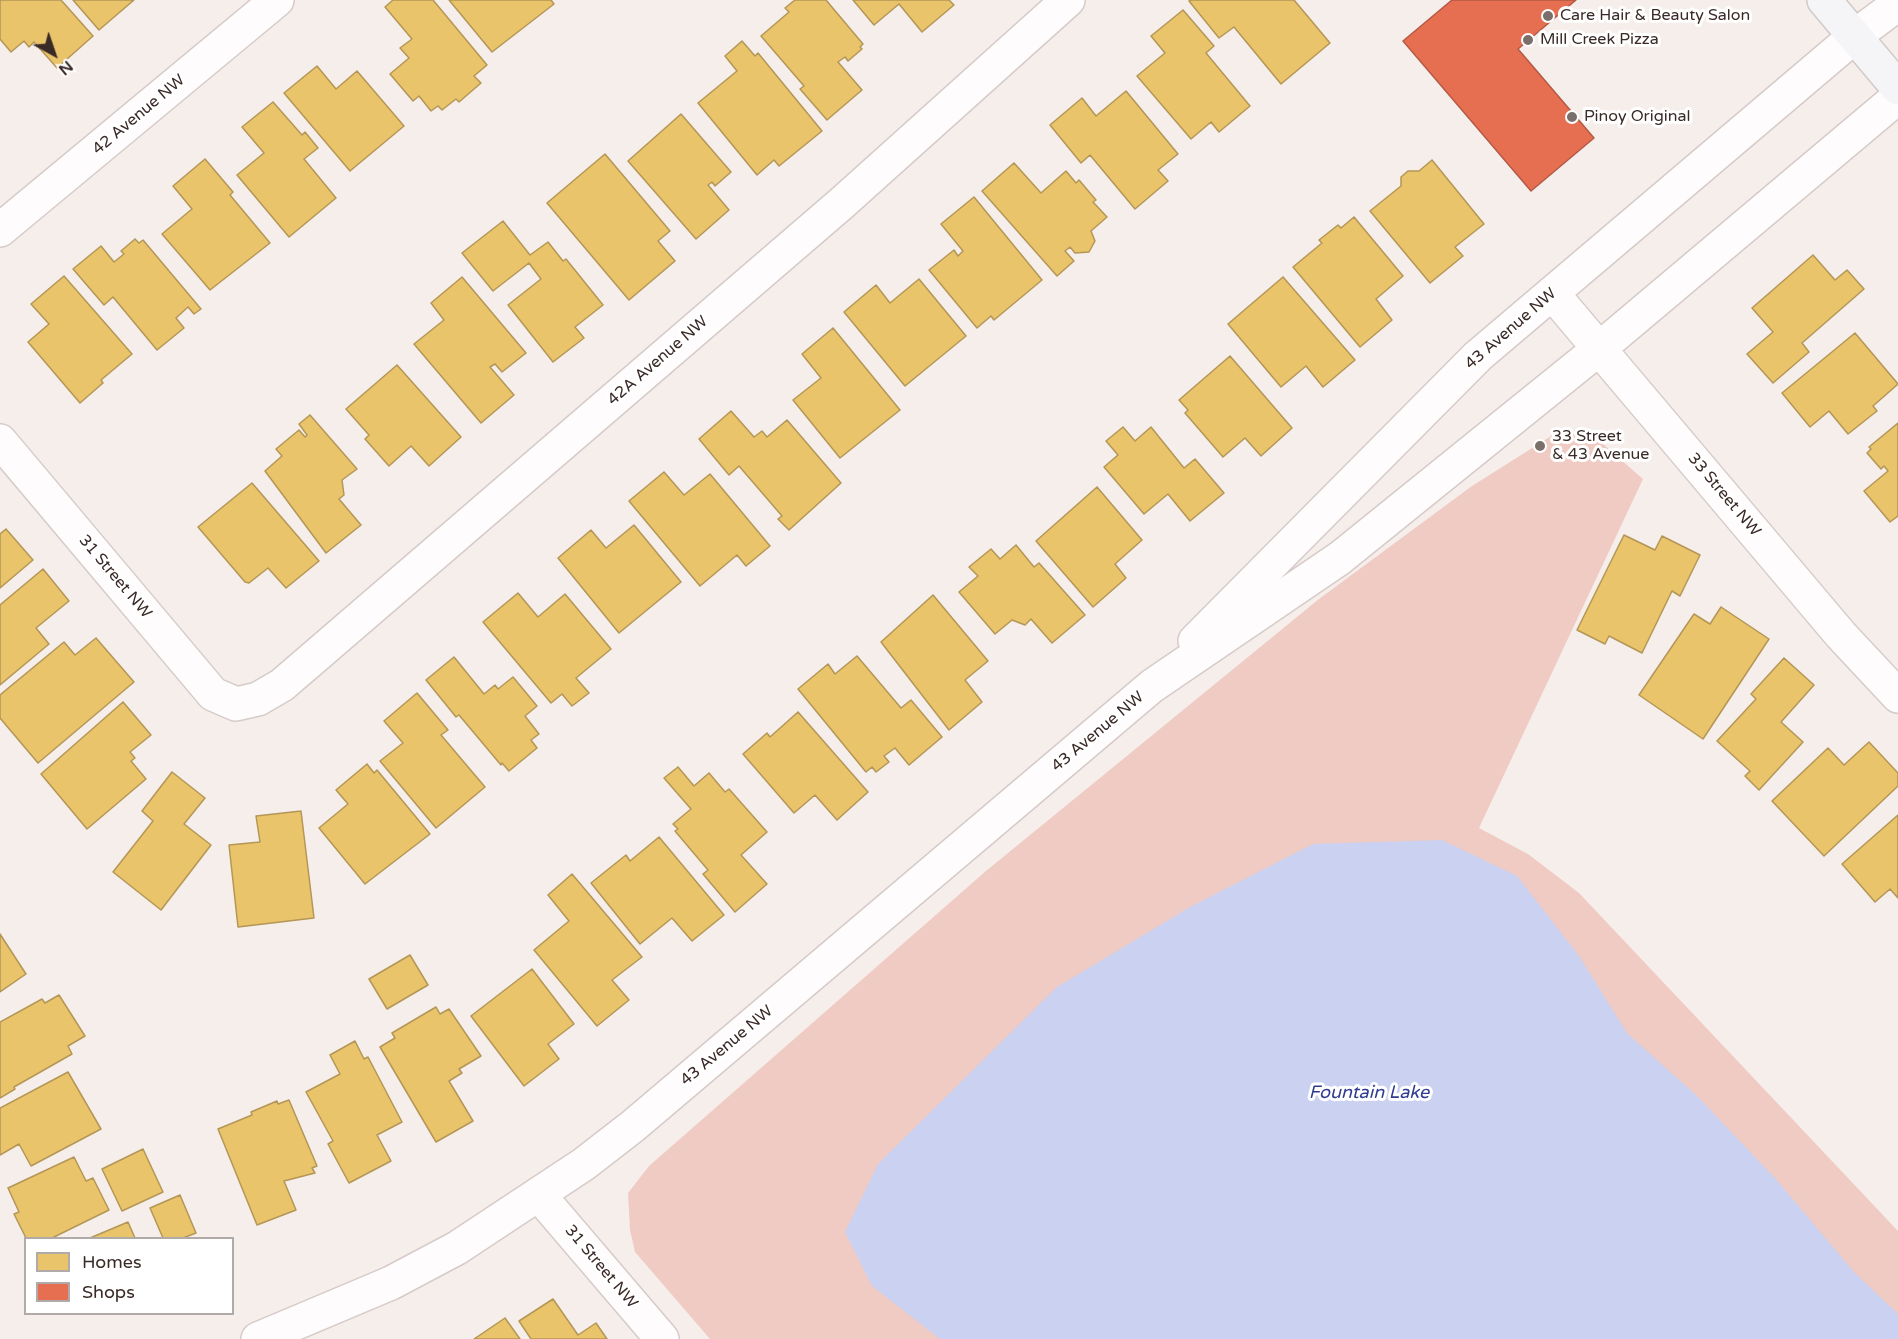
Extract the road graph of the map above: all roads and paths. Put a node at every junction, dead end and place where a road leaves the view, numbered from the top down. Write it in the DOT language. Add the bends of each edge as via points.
graph roads {
  1 [pos="277,0"];
  2 [pos="1068,0"];
  3 [pos="1824,0"];
  4 [pos="1898,4"];
  5 [pos="1855,36"];
  6 [pos="1898,88"];
  7 [pos="1898,98"];
  8 [pos="0,230"];
  9 [pos="1552,293"];
  10 [pos="1600,348"];
  11 [pos="0,441"];
  12 [pos="1152,686"];
  13 [pos="1898,696"];
  14 [pos="236,704"];
  15 [pos="539,1195"];
  16 [pos="258,1339"];
  17 [pos="662,1339"];
  1 -- 8 [label="street, 42 Avenue NW"];
  2 -- 14 [label="street, 42A Avenue NW" via="842,202 282,685 258,699"];
  3 -- 5 [label="main road"];
  4 -- 5 [label="street, 43 Avenue NW"];
  5 -- 6 [label="main road"];
  5 -- 9 [label="street, 43 Avenue NW"];
  7 -- 10 [label="street, 43 Avenue NW"];
  9 -- 10 [label="street, 33 Street NW"];
  9 -- 12 [label="street, 43 Avenue NW" via="1469,364"];
  10 -- 12 [label="street, 43 Avenue NW" via="1340,558"];
  10 -- 13 [label="street, 33 Street NW" via="1841,635"];
  11 -- 14 [label="street, 31 Street NW" via="213,694"];
  12 -- 15 [label="street, 43 Avenue NW" via="633,1126"];
  15 -- 16 [label="street, 43 Avenue NW" via="457,1248 391,1283"];
  15 -- 17 [label="street, 31 Street NW"];
}
